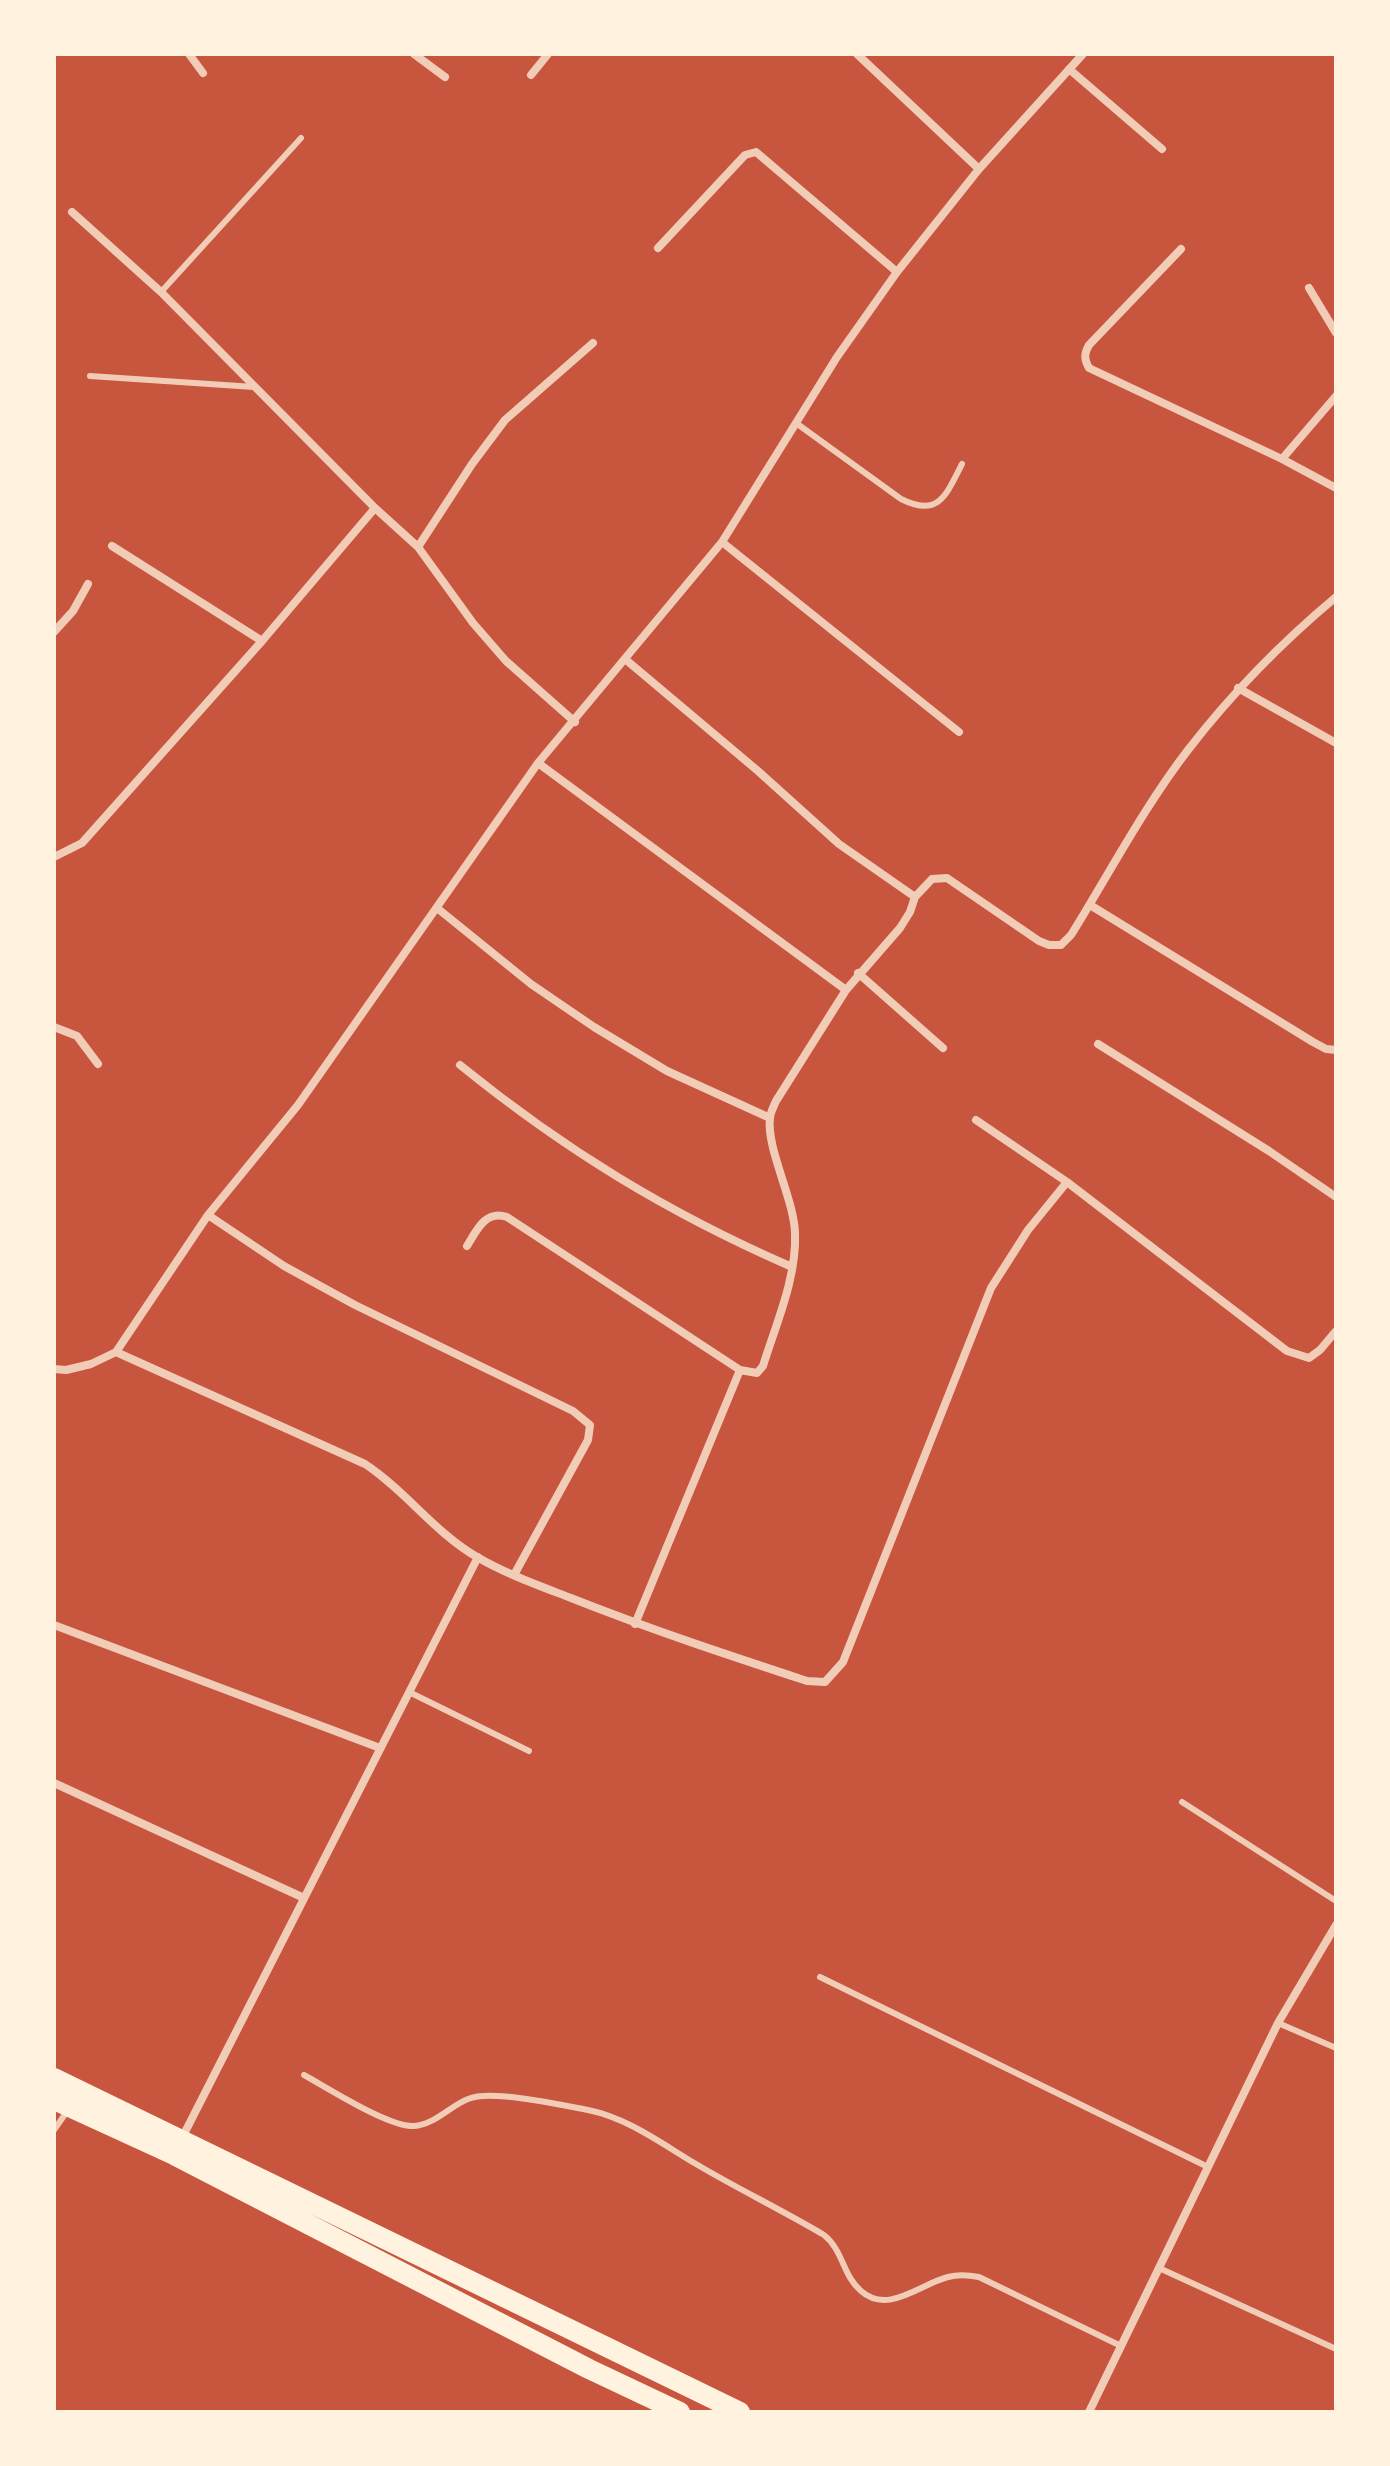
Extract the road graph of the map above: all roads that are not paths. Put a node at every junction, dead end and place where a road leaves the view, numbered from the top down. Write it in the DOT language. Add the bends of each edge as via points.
graph roads {
  1 [pos="189,54"];
  2 [pos="414,54"];
  3 [pos="548,54"];
  4 [pos="857,54"];
  5 [pos="1083,54"];
  6 [pos="1069,69"];
  7 [pos="203,73"];
  8 [pos="531,75"];
  9 [pos="445,77"];
  10 [pos="301,138"];
  11 [pos="1162,149"];
  12 [pos="979,169"];
  13 [pos="72,212"];
  14 [pos="658,248"];
  15 [pos="1181,249"];
  16 [pos="897,272"];
  17 [pos="1309,288"];
  18 [pos="161,292"];
  19 [pos="1336,333"];
  20 [pos="593,343"];
  21 [pos="90,376"];
  22 [pos="256,387"];
  23 [pos="1336,396"];
  24 [pos="796,423"];
  25 [pos="1282,459"];
  26 [pos="962,464"];
  27 [pos="1336,488"];
  28 [pos="375,508"];
  29 [pos="722,542"];
  30 [pos="112,546"];
  31 [pos="418,547"];
  32 [pos="88,584"];
  33 [pos="1336,597"];
  34 [pos="54,632"];
  35 [pos="262,641"];
  36 [pos="625,659"];
  37 [pos="1238,688"];
  38 [pos="575,722"];
  39 [pos="959,732"];
  40 [pos="1336,743"];
  41 [pos="538,763"];
  42 [pos="54,857"];
  43 [pos="915,897"];
  44 [pos="1090,905"];
  45 [pos="437,908"];
  46 [pos="858,973"];
  47 [pos="846,990"];
  48 [pos="54,1027"];
  49 [pos="1098,1044"];
  50 [pos="943,1048"];
  51 [pos="1336,1050"];
  52 [pos="98,1064"];
  53 [pos="460,1065"];
  54 [pos="770,1118"];
  55 [pos="976,1120"];
  56 [pos="1067,1182"];
  57 [pos="1336,1197"];
  58 [pos="208,1215"];
  59 [pos="467,1246"];
  60 [pos="792,1267"];
  61 [pos="1336,1331"];
  62 [pos="116,1352"];
  63 [pos="54,1369"];
  64 [pos="740,1370"];
  65 [pos="478,1557"];
  66 [pos="514,1575"];
  67 [pos="635,1624"];
  68 [pos="54,1625"];
  69 [pos="409,1692"];
  70 [pos="380,1748"];
  71 [pos="529,1751"];
  72 [pos="54,1783"];
  73 [pos="1182,1802"];
  74 [pos="304,1898"];
  75 [pos="1336,1901"];
  76 [pos="1336,1925"];
  77 [pos="820,1977"];
  78 [pos="1278,2023"];
  79 [pos="1336,2048"];
  80 [pos="304,2075"];
  81 [pos="54,2078"];
  82 [pos="62,2103"];
  83 [pos="54,2130"];
  84 [pos="181,2139"];
  85 [pos="1208,2167"];
  86 [pos="1159,2268"];
  87 [pos="1121,2346"];
  88 [pos="1336,2349"];
  89 [pos="680,2412"];
  90 [pos="740,2412"];
  91 [pos="1089,2412"];
  1 -- 7 [label="street"];
  2 -- 9 [label="street"];
  3 -- 8 [label="street"];
  4 -- 12 [label="street"];
  5 -- 6 [label="street"];
  6 -- 11 [label="street"];
  6 -- 12 [label="street"];
  10 -- 18 [label="lane"];
  12 -- 16 [label="street"];
  13 -- 18 [label="street"];
  14 -- 16 [label="street" via="745,155 756,152"];
  15 -- 25 [label="street" via="1089,345 1085,361 1099,374"];
  16 -- 24 [label="street"];
  17 -- 19 [label="street"];
  18 -- 22 [label="street"];
  20 -- 31 [label="street" via="505,420"];
  21 -- 22 [label="lane"];
  22 -- 28 [label="street"];
  23 -- 25 [label="street"];
  24 -- 26 [label="lane" via="917,507 932,506 946,496"];
  24 -- 29 [label="street"];
  25 -- 27 [label="street"];
  28 -- 31 [label="street"];
  28 -- 35 [label="street"];
  29 -- 36 [label="street"];
  29 -- 39 [label="street"];
  30 -- 35 [label="street"];
  31 -- 38 [label="street" via="506,661"];
  32 -- 34 [label="street"];
  33 -- 37 [label="street"];
  35 -- 42 [label="street" via="82,843"];
  36 -- 38 [label="street"];
  36 -- 43 [label="street" via="839,844"];
  37 -- 40 [label="street"];
  37 -- 44 [label="street" via="1186,752"];
  38 -- 41 [label="street"];
  41 -- 45 [label="street"];
  41 -- 47 [label="street"];
  43 -- 44 [label="street" via="932,879 947,878 1049,945 1061,945"];
  43 -- 46 [label="street" via="900,928"];
  44 -- 51 [label="street" via="1313,1042"];
  45 -- 54 [label="street" via="594,1027 667,1071"];
  45 -- 58 [label="street" via="298,1105"];
  46 -- 47 [label="street"];
  46 -- 50 [label="street"];
  47 -- 54 [label="street"];
  48 -- 52 [label="street" via="77,1036"];
  49 -- 57 [label="street"];
  53 -- 60 [label="street" via="594,1164 692,1220"];
  54 -- 60 [label="street" via="792,1208"];
  55 -- 56 [label="street"];
  56 -- 61 [label="street" via="1287,1351 1309,1358"];
  56 -- 67 [label="street" via="991,1288 834,1675 825,1682 807,1681"];
  58 -- 62 [label="street"];
  58 -- 66 [label="street" via="343,1299 573,1411 590,1425 588,1440"];
  59 -- 64 [label="street" via="489,1216 507,1217"];
  60 -- 64 [label="street" via="761,1371"];
  62 -- 63 [label="street" via="91,1364"];
  62 -- 65 [label="street" via="365,1464 391,1481 446,1536"];
  64 -- 67 [label="street"];
  65 -- 66 [label="street"];
  65 -- 69 [label="street"];
  66 -- 67 [label="street"];
  68 -- 70 [label="street"];
  69 -- 70 [label="street"];
  69 -- 71 [label="lane"];
  70 -- 74 [label="street"];
  72 -- 74 [label="street"];
  73 -- 75 [label="lane"];
  74 -- 84 [label="street"];
  76 -- 78 [label="street"];
  77 -- 85 [label="lane"];
  78 -- 79 [label="lane"];
  78 -- 85 [label="street"];
  80 -- 87 [label="lane" via="381,2116 413,2126 470,2098 489,2095 593,2111 662,2142 824,2235 834,2243 854,2284 876,2300 895,2299 946,2277 979,2277"];
  81 -- 84 [label="highway"];
  82 -- 83 [label="lane"];
  82 -- 89 [label="highway"];
  84 -- 90 [label="highway"];
  85 -- 86 [label="street"];
  86 -- 87 [label="street"];
  86 -- 88 [label="lane"];
  87 -- 91 [label="street"];
}
